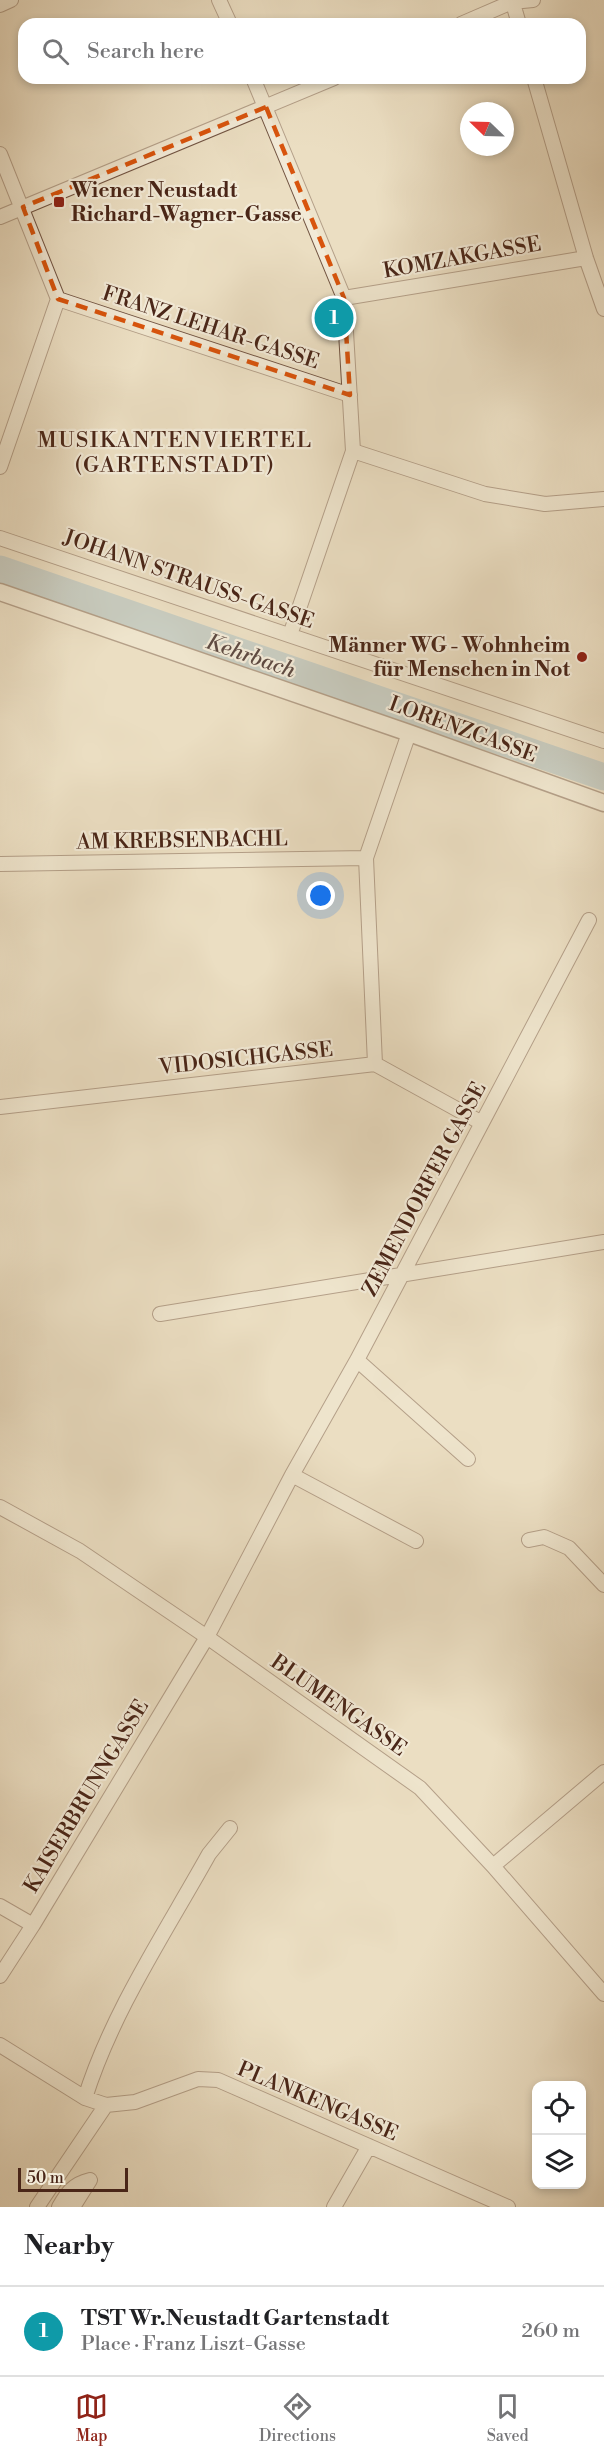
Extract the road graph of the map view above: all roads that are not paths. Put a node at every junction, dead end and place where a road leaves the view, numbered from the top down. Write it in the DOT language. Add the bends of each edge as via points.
graph roads {
  1 [pos="11,0"];
  2 [pos="219,0"];
  3 [pos="533,0"];
  4 [pos="512,1"];
  5 [pos="0,5"];
  6 [pos="227,18"];
  7 [pos="474,18"];
  8 [pos="517,18"];
  9 [pos="256,84"];
  10 [pos="320,84"];
  11 [pos="536,84"];
  12 [pos="266,107"];
  13 [pos="0,154"];
  14 [pos="23,207"];
  15 [pos="0,217"];
  16 [pos="586,258"];
  17 [pos="58,298"];
  18 [pos="344,298"];
  19 [pos="604,309"];
  20 [pos="350,395"];
  21 [pos="353,451"];
  22 [pos="0,467"];
  23 [pos="604,499"];
  24 [pos="0,538"];
  25 [pos="0,592"];
  26 [pos="290,635"];
  27 [pos="409,733"];
  28 [pos="604,741"];
  29 [pos="604,803"];
  30 [pos="366,858"];
  31 [pos="0,864"];
  32 [pos="588,920"];
  33 [pos="375,1064"];
  34 [pos="0,1107"];
  35 [pos="482,1123"];
  36 [pos="604,1242"];
  37 [pos="401,1276"];
  38 [pos="160,1314"];
  39 [pos="357,1360"];
  40 [pos="468,1459"];
  41 [pos="292,1475"];
  42 [pos="0,1507"];
  43 [pos="530,1540"];
  44 [pos="416,1541"];
  45 [pos="604,1585"];
  46 [pos="207,1636"];
  47 [pos="604,1772"];
  48 [pos="230,1828"];
  49 [pos="493,1866"];
  50 [pos="0,1906"];
  51 [pos="33,1925"];
  52 [pos="0,1976"];
  53 [pos="604,1994"];
  54 [pos="0,2045"];
  55 [pos="85,2098"];
  56 [pos="106,2105"];
  57 [pos="369,2146"];
  58 [pos="37,2207"];
  59 [pos="59,2207"];
  60 [pos="73,2207"];
  61 [pos="334,2207"];
  62 [pos="508,2207"];
  1 -- 5 [label="street"];
  2 -- 6 [label="street"];
  3 -- 4 [label="street"];
  4 -- 7 [label="street"];
  4 -- 8 [label="street"];
  9 -- 12 [label="street"];
  10 -- 12 [label="street"];
  11 -- 16 [label="street"];
  12 -- 14 [label="street"];
  12 -- 18 [label="street"];
  13 -- 14 [label="street"];
  14 -- 15 [label="street"];
  14 -- 17 [label="street"];
  16 -- 18 [label="street, KOMZAKGASSE"];
  16 -- 19 [label="street"];
  17 -- 20 [label="street, FRANZ LEHAR-GASSE"];
  17 -- 22 [label="street"];
  18 -- 20 [label="street"];
  20 -- 21 [label="street"];
  21 -- 23 [label="street" via="485,494 545,504"];
  21 -- 26 [label="street"];
  24 -- 26 [label="street, JOHANN STRAUSS-GASSE"];
  25 -- 27 [label="street, LORENZGASSE"];
  26 -- 28 [label="street, JOHANN STRAUSS-GASSE"];
  27 -- 29 [label="street, LORENZGASSE"];
  27 -- 30 [label="street"];
  30 -- 31 [label="street, AM KREBSENBACHL"];
  30 -- 33 [label="street"];
  32 -- 35 [label="street, ZEMENDORFER GASSE"];
  33 -- 34 [label="street, VIDOSICHGASSE"];
  33 -- 35 [label="street"];
  35 -- 37 [label="street, ZEMENDORFER GASSE"];
  36 -- 37 [label="street"];
  37 -- 38 [label="street"];
  37 -- 39 [label="street, ZEMENDORFER GASSE"];
  39 -- 40 [label="street"];
  39 -- 41 [label="street, ZEMENDORFER GASSE"];
  41 -- 44 [label="street"];
  41 -- 46 [label="street, ZEMENDORFER GASSE"];
  42 -- 46 [label="street, BLUMENGASSE" via="80,1551"];
  43 -- 45 [label="street" via="544,1537 568,1548"];
  46 -- 49 [label="street, BLUMENGASSE" via="420,1788"];
  46 -- 51 [label="street, KAISERBRUNNGASSE"];
  47 -- 49 [label="street"];
  48 -- 55 [label="street" via="209,1854 110,2031"];
  49 -- 53 [label="street, BLUMENGASSE"];
  50 -- 51 [label="street"];
  51 -- 52 [label="street, KAISERBRUNNGASSE"];
  54 -- 55 [label="street, PLANKENGASSE"];
  55 -- 56 [label="street, PLANKENGASSE"];
  56 -- 57 [label="street, PLANKENGASSE" via="135,2102 198,2079 218,2080"];
  56 -- 58 [label="street"];
  57 -- 61 [label="street"];
  57 -- 62 [label="street, PLANKENGASSE"];
  59 -- 60 [label="street" via="68,2191 90,2180"];
}
